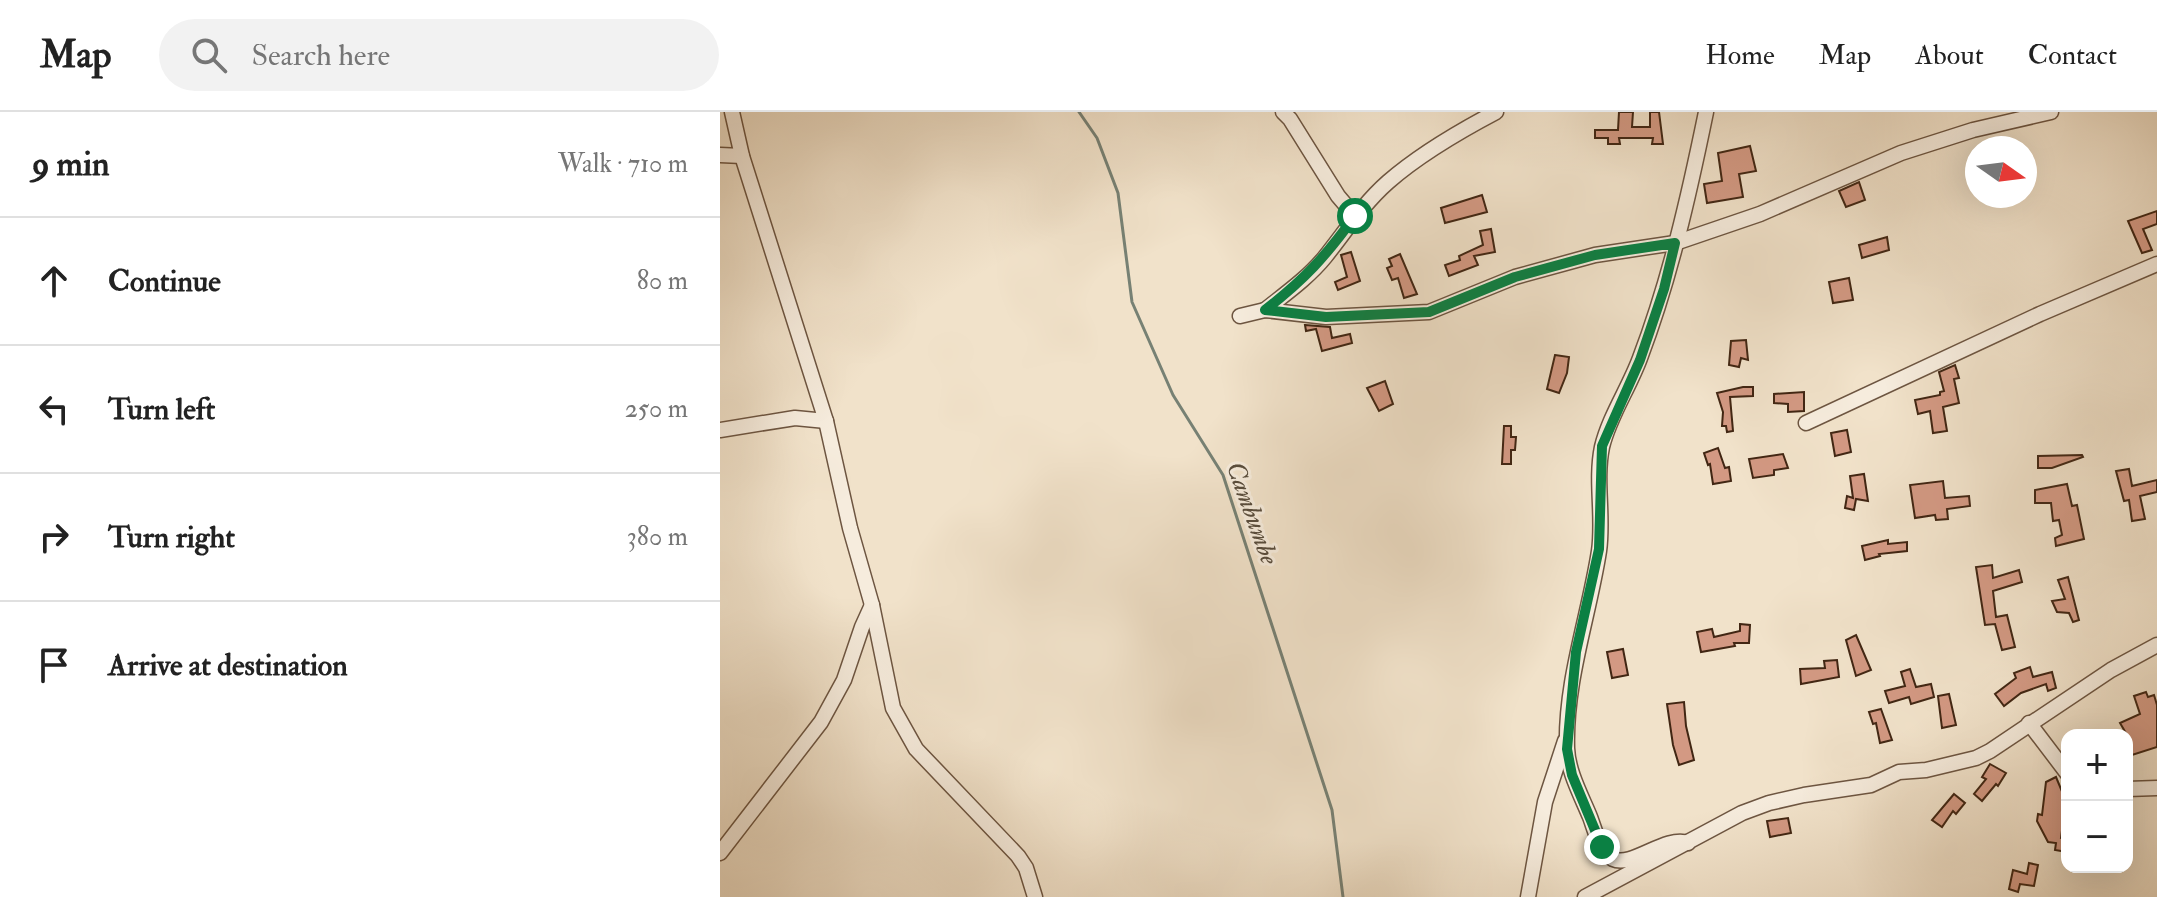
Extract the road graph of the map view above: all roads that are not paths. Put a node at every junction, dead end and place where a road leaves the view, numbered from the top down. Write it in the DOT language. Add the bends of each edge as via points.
graph roads {
  1 [pos="732,112"];
  2 [pos="1283,112"];
  3 [pos="1496,112"];
  4 [pos="1706,112"];
  5 [pos="2051,112"];
  6 [pos="2002,118"];
  7 [pos="720,155"];
  8 [pos="742,156"];
  9 [pos="1355,216"];
  10 [pos="1675,243"];
  11 [pos="2157,264"];
  12 [pos="1265,310"];
  13 [pos="1240,316"];
  14 [pos="826,421"];
  15 [pos="1806,423"];
  16 [pos="720,430"];
  17 [pos="872,605"];
  18 [pos="2157,645"];
  19 [pos="2029,723"];
  20 [pos="1568,733"];
  21 [pos="2061,765"];
  22 [pos="2157,788"];
  23 [pos="2133,789"];
  24 [pos="1688,843"];
  25 [pos="720,853"];
  26 [pos="1035,897"];
  27 [pos="1528,897"];
  28 [pos="1585,897"];
  1 -- 8 [label="street"];
  2 -- 9 [label="street"];
  3 -- 9 [label="street" via="1417,159"];
  4 -- 10 [label="street"];
  5 -- 6 [label="street"];
  6 -- 10 [label="street"];
  7 -- 8 [label="street"];
  8 -- 14 [label="street"];
  9 -- 12 [label="street" via="1323,259"];
  10 -- 12 [label="street" via="1595,255 1515,277 1429,312 1326,317"];
  10 -- 20 [label="street" via="1640,360 1602,446 1599,549 1576,652"];
  11 -- 15 [label="street"];
  12 -- 13 [label="street"];
  14 -- 16 [label="street" via="795,418"];
  14 -- 17 [label="street"];
  17 -- 25 [label="street" via="844,680 821,722"];
  17 -- 26 [label="street" via="893,708 909,740 1018,856"];
  18 -- 19 [label="street"];
  19 -- 21 [label="street"];
  19 -- 24 [label="street" via="1976,758 1899,772 1871,785 1769,803"];
  20 -- 24 [label="street" via="1572,775 1608,854 1624,860 1674,842"];
  20 -- 27 [label="street" via="1545,802"];
  22 -- 23 [label="street"];
  24 -- 28 [label="street"];
}
